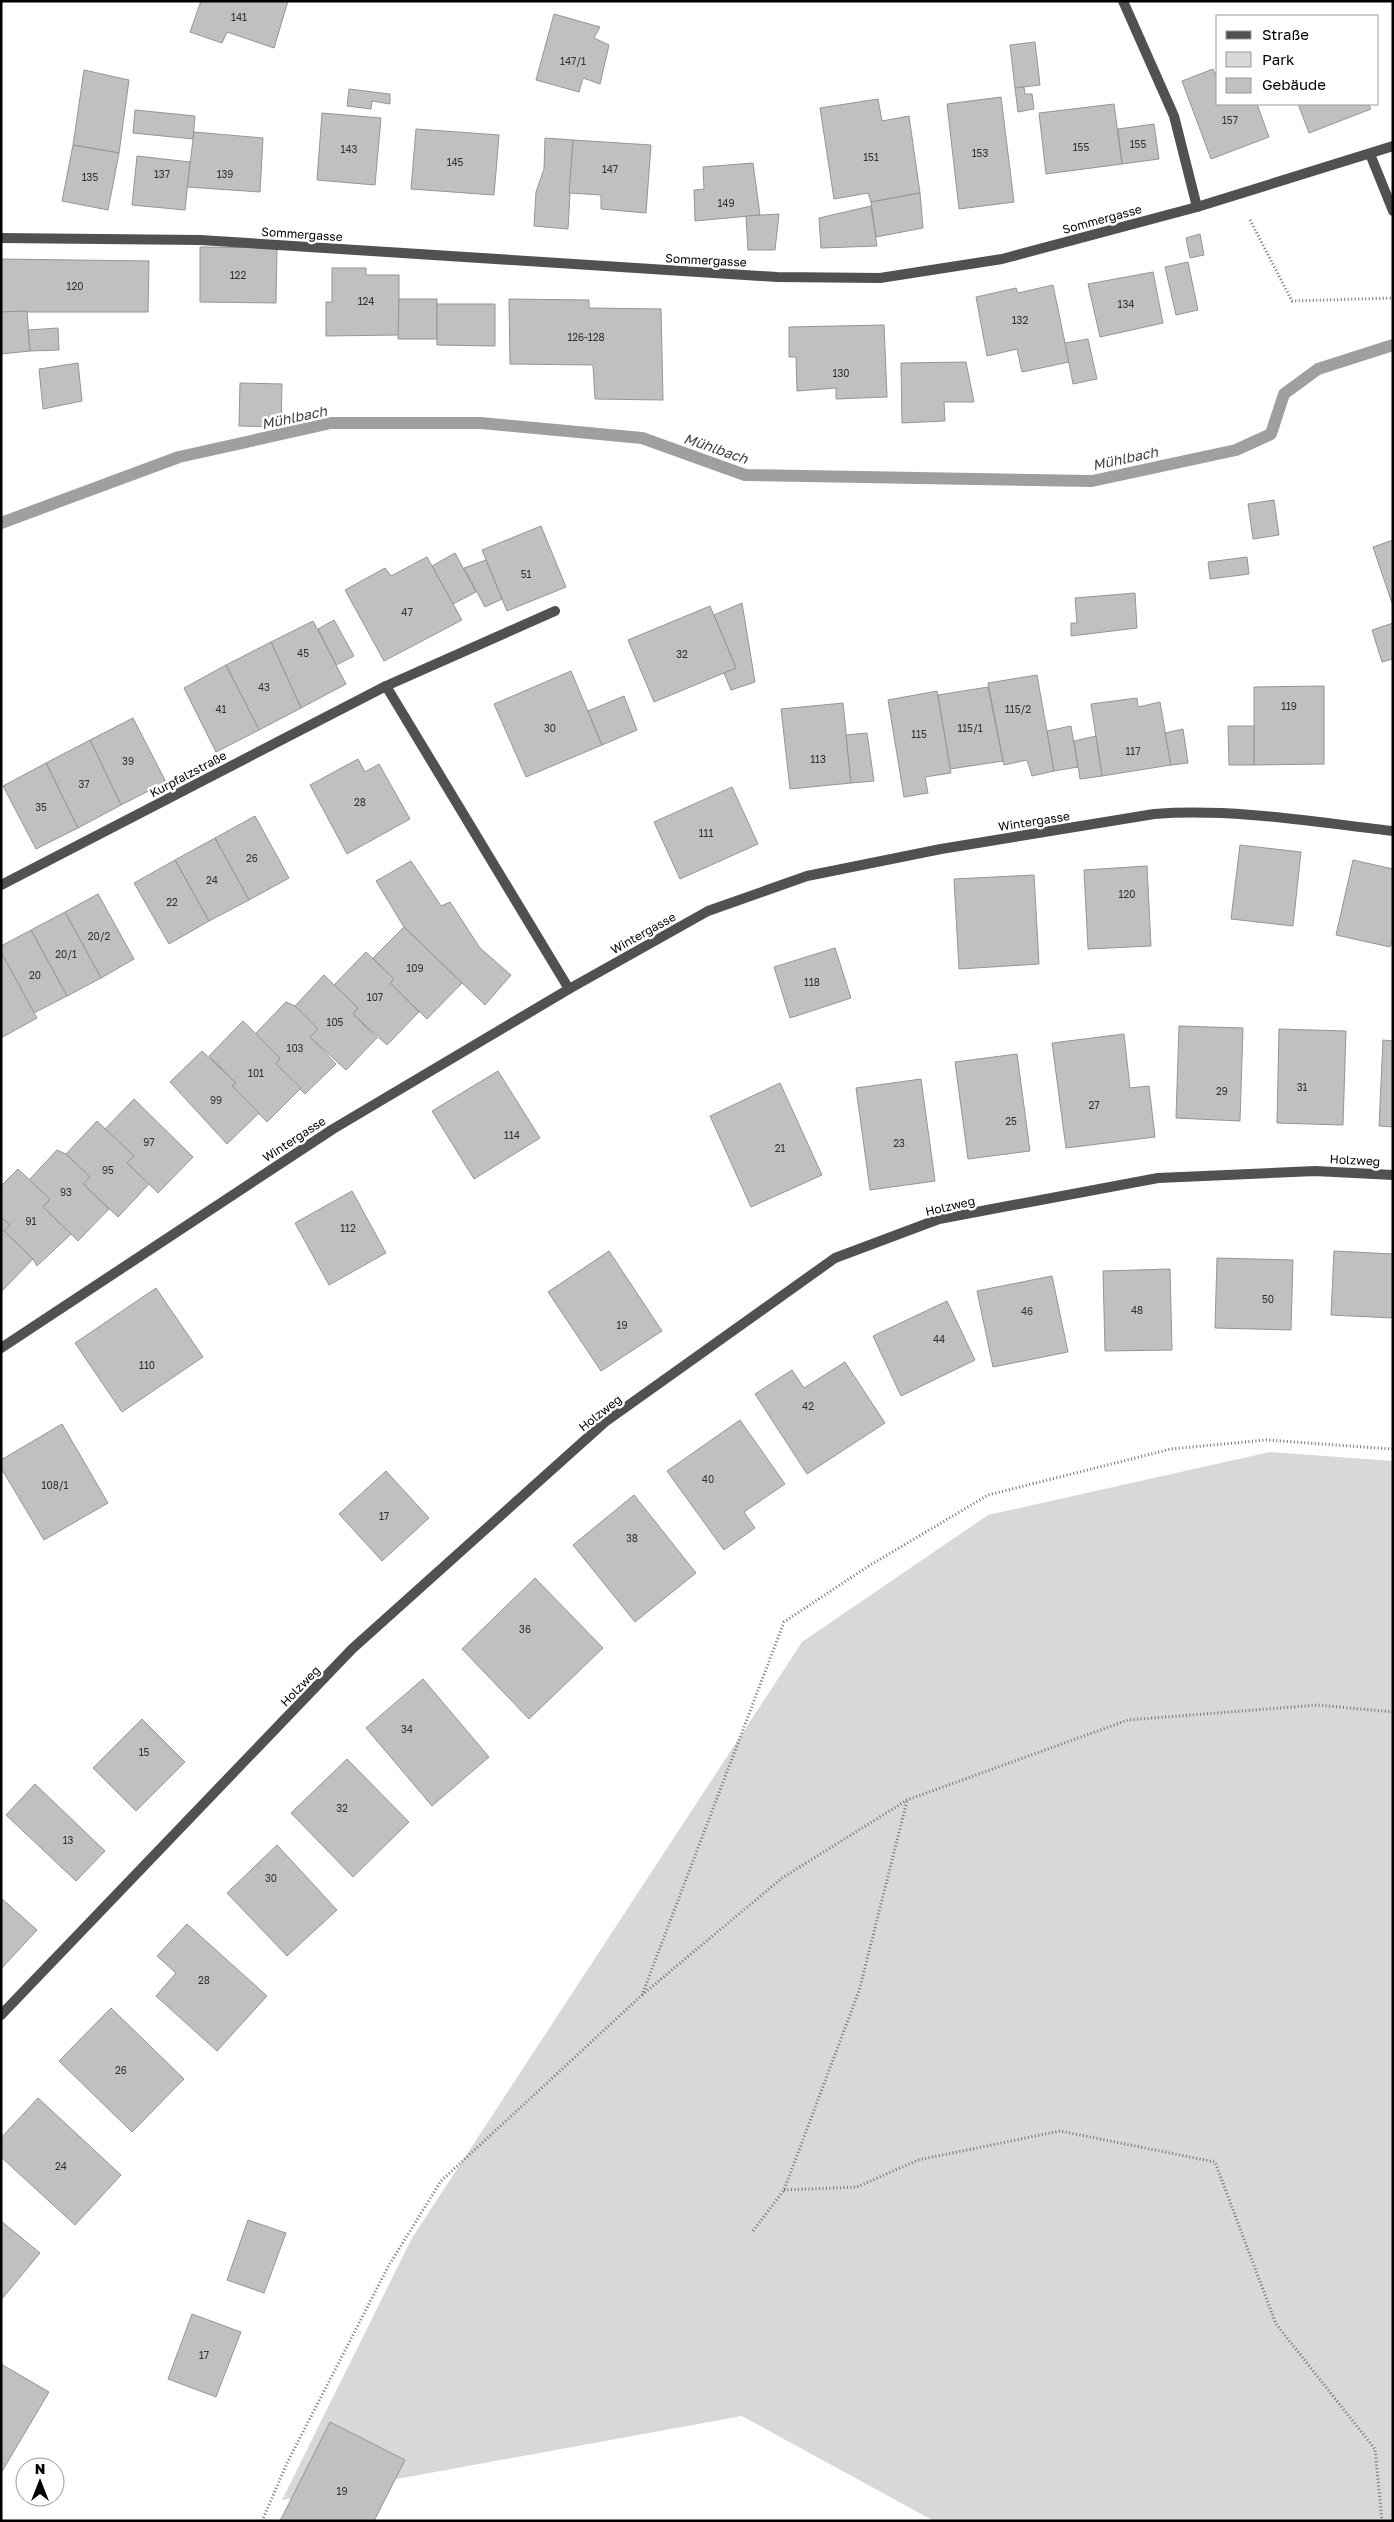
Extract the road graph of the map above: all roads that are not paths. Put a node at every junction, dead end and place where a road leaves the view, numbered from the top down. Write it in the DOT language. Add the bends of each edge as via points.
graph roads {
  1 [pos="1123,1"];
  2 [pos="1393,146"];
  3 [pos="1370,154"];
  4 [pos="1197,207"];
  5 [pos="1393,211"];
  6 [pos="1,238"];
  7 [pos="555,611"];
  8 [pos="386,686"];
  9 [pos="1393,831"];
  10 [pos="1,885"];
  11 [pos="569,988"];
  12 [pos="1393,1175"];
  13 [pos="1,1348"];
  14 [pos="1,2015"];
  1 -- 4 [label="street" via="1174,116"];
  2 -- 3 [label="street, Sommergasse"];
  3 -- 4 [label="street, Sommergasse"];
  3 -- 5 [label="street"];
  4 -- 6 [label="street, Sommergasse" via="1002,258 880,278 777,277 200,240"];
  7 -- 8 [label="street, Kurpfalzstraße"];
  8 -- 10 [label="street, Kurpfalzstraße"];
  8 -- 11 [label="street"];
  9 -- 11 [label="street, Wintergasse" via="1300,820 1182,812 941,849 807,876 708,911"];
  11 -- 13 [label="street, Wintergasse" via="333,1129"];
  12 -- 14 [label="street, Holzweg" via="1314,1171 1158,1178 938,1219 835,1258 605,1422 352,1649"];
}
